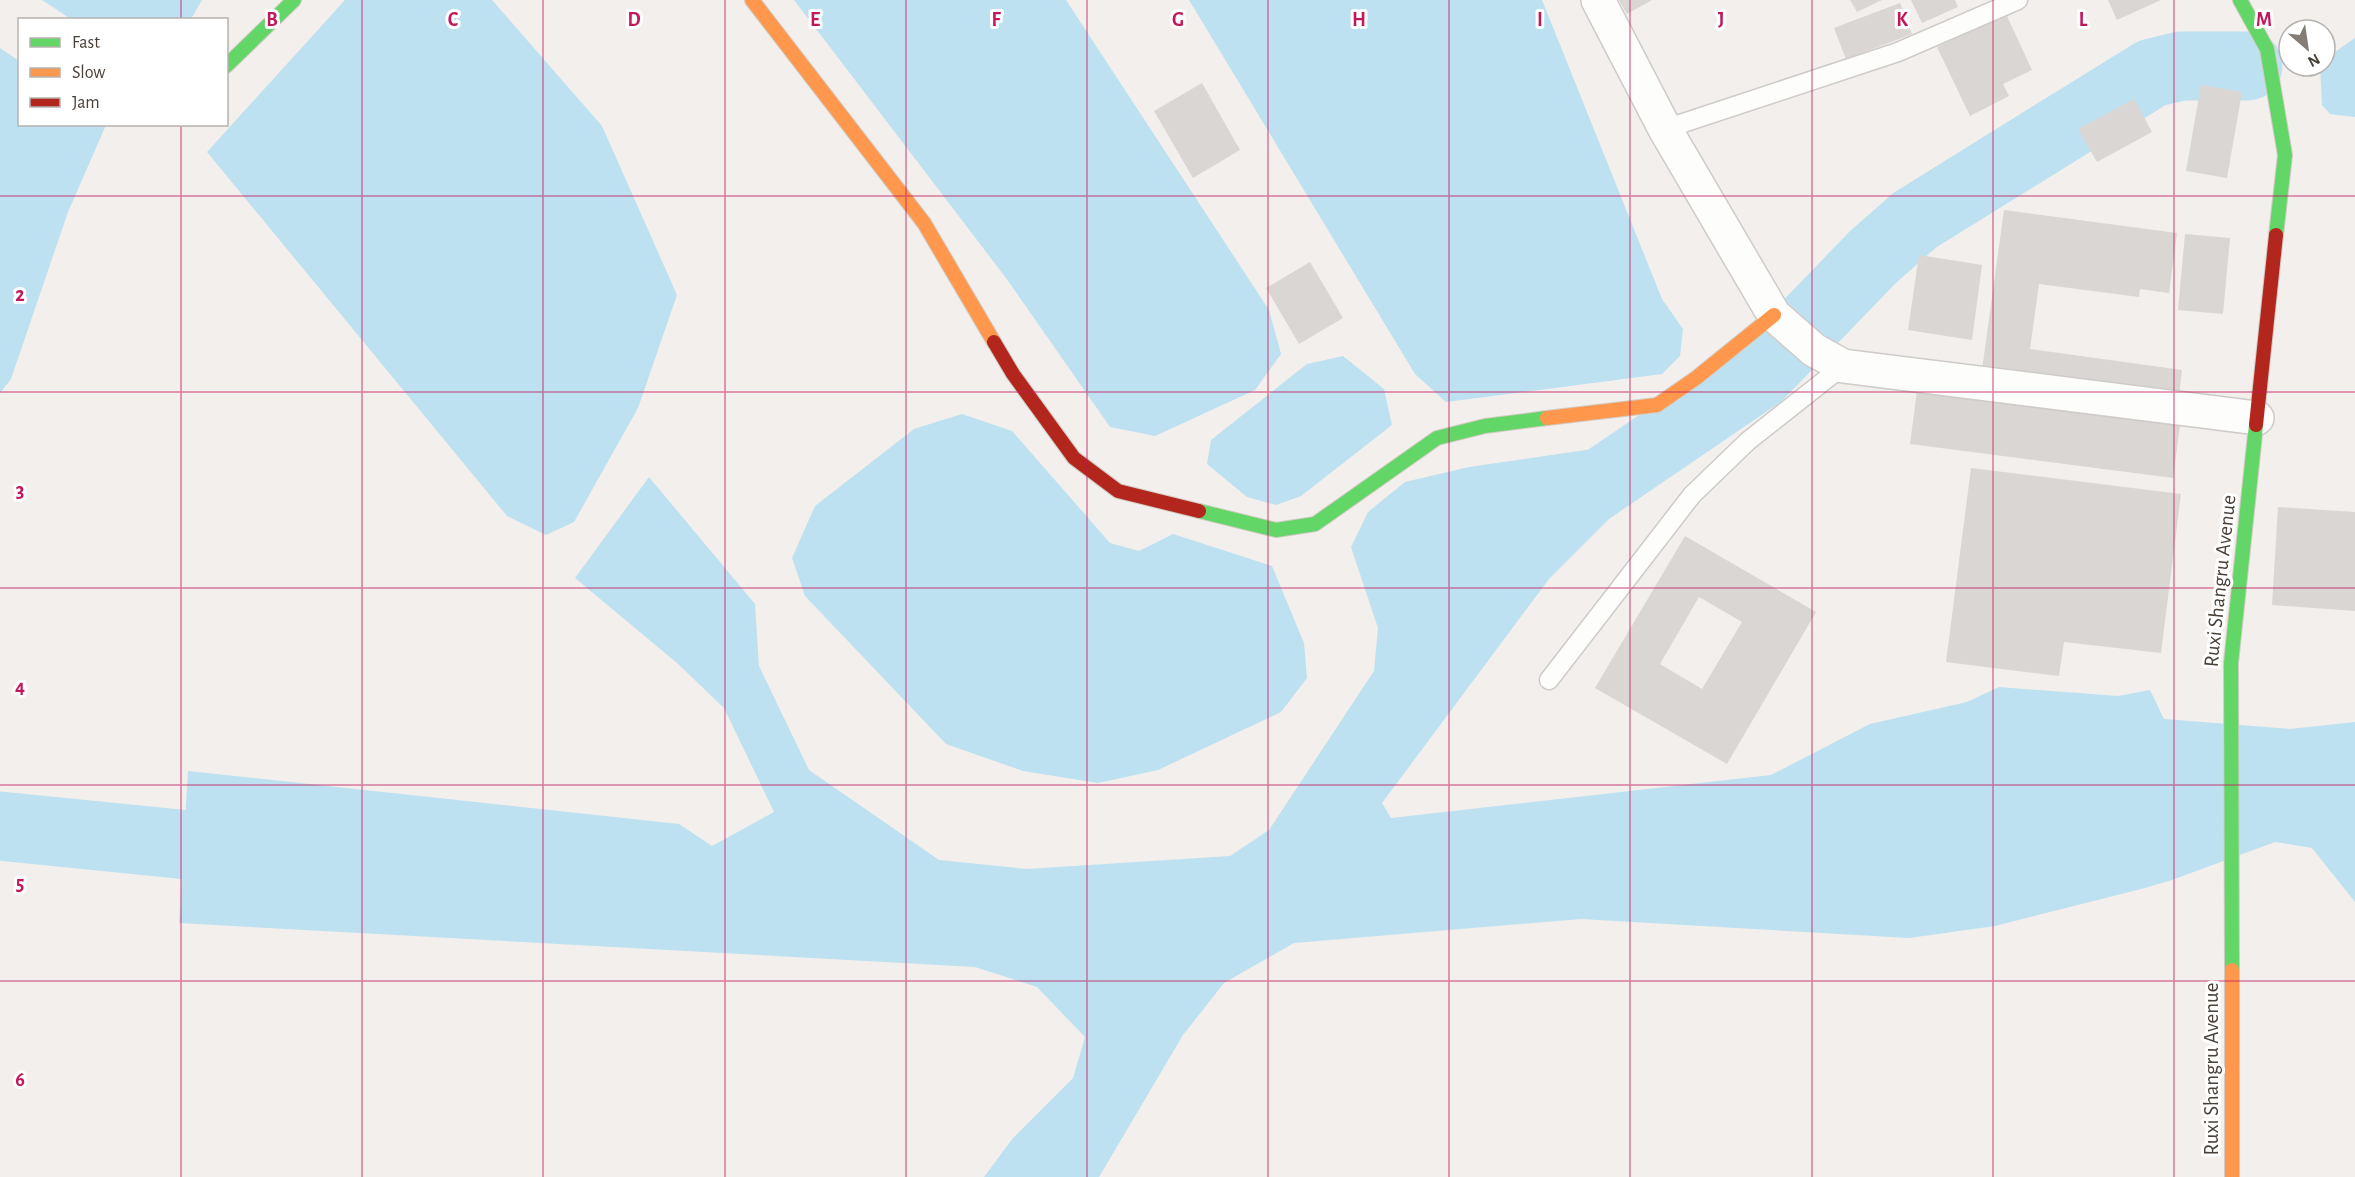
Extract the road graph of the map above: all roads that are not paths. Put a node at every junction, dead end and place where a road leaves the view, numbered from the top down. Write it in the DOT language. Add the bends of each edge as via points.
graph roads {
  1 [pos="294,0"];
  2 [pos="752,0"];
  3 [pos="1598,0"];
  4 [pos="2018,0"];
  5 [pos="2240,0"];
  6 [pos="228,64"];
  7 [pos="1665,129"];
  8 [pos="1793,331"];
  9 [pos="1843,366"];
  10 [pos="2258,418"];
  11 [pos="1549,680"];
  12 [pos="2232,1177"];
  1 -- 6 [label="street"];
  2 -- 8 [label="street" via="924,223 1013,374 1074,458 1118,490 1276,530 1315,524 1437,438 1485,426 1657,405 1696,378"];
  3 -- 7 [label="street"];
  4 -- 7 [label="lane" via="1898,52"];
  5 -- 10 [label="street, Ruxi Shangru Avenue" via="2267,50 2285,155"];
  7 -- 8 [label="street"];
  8 -- 9 [label="street"];
  9 -- 10 [label="street"];
  9 -- 11 [label="lane" via="1748,441 1692,495"];
  10 -- 12 [label="street, Ruxi Shangru Avenue" via="2231,663"];
}
